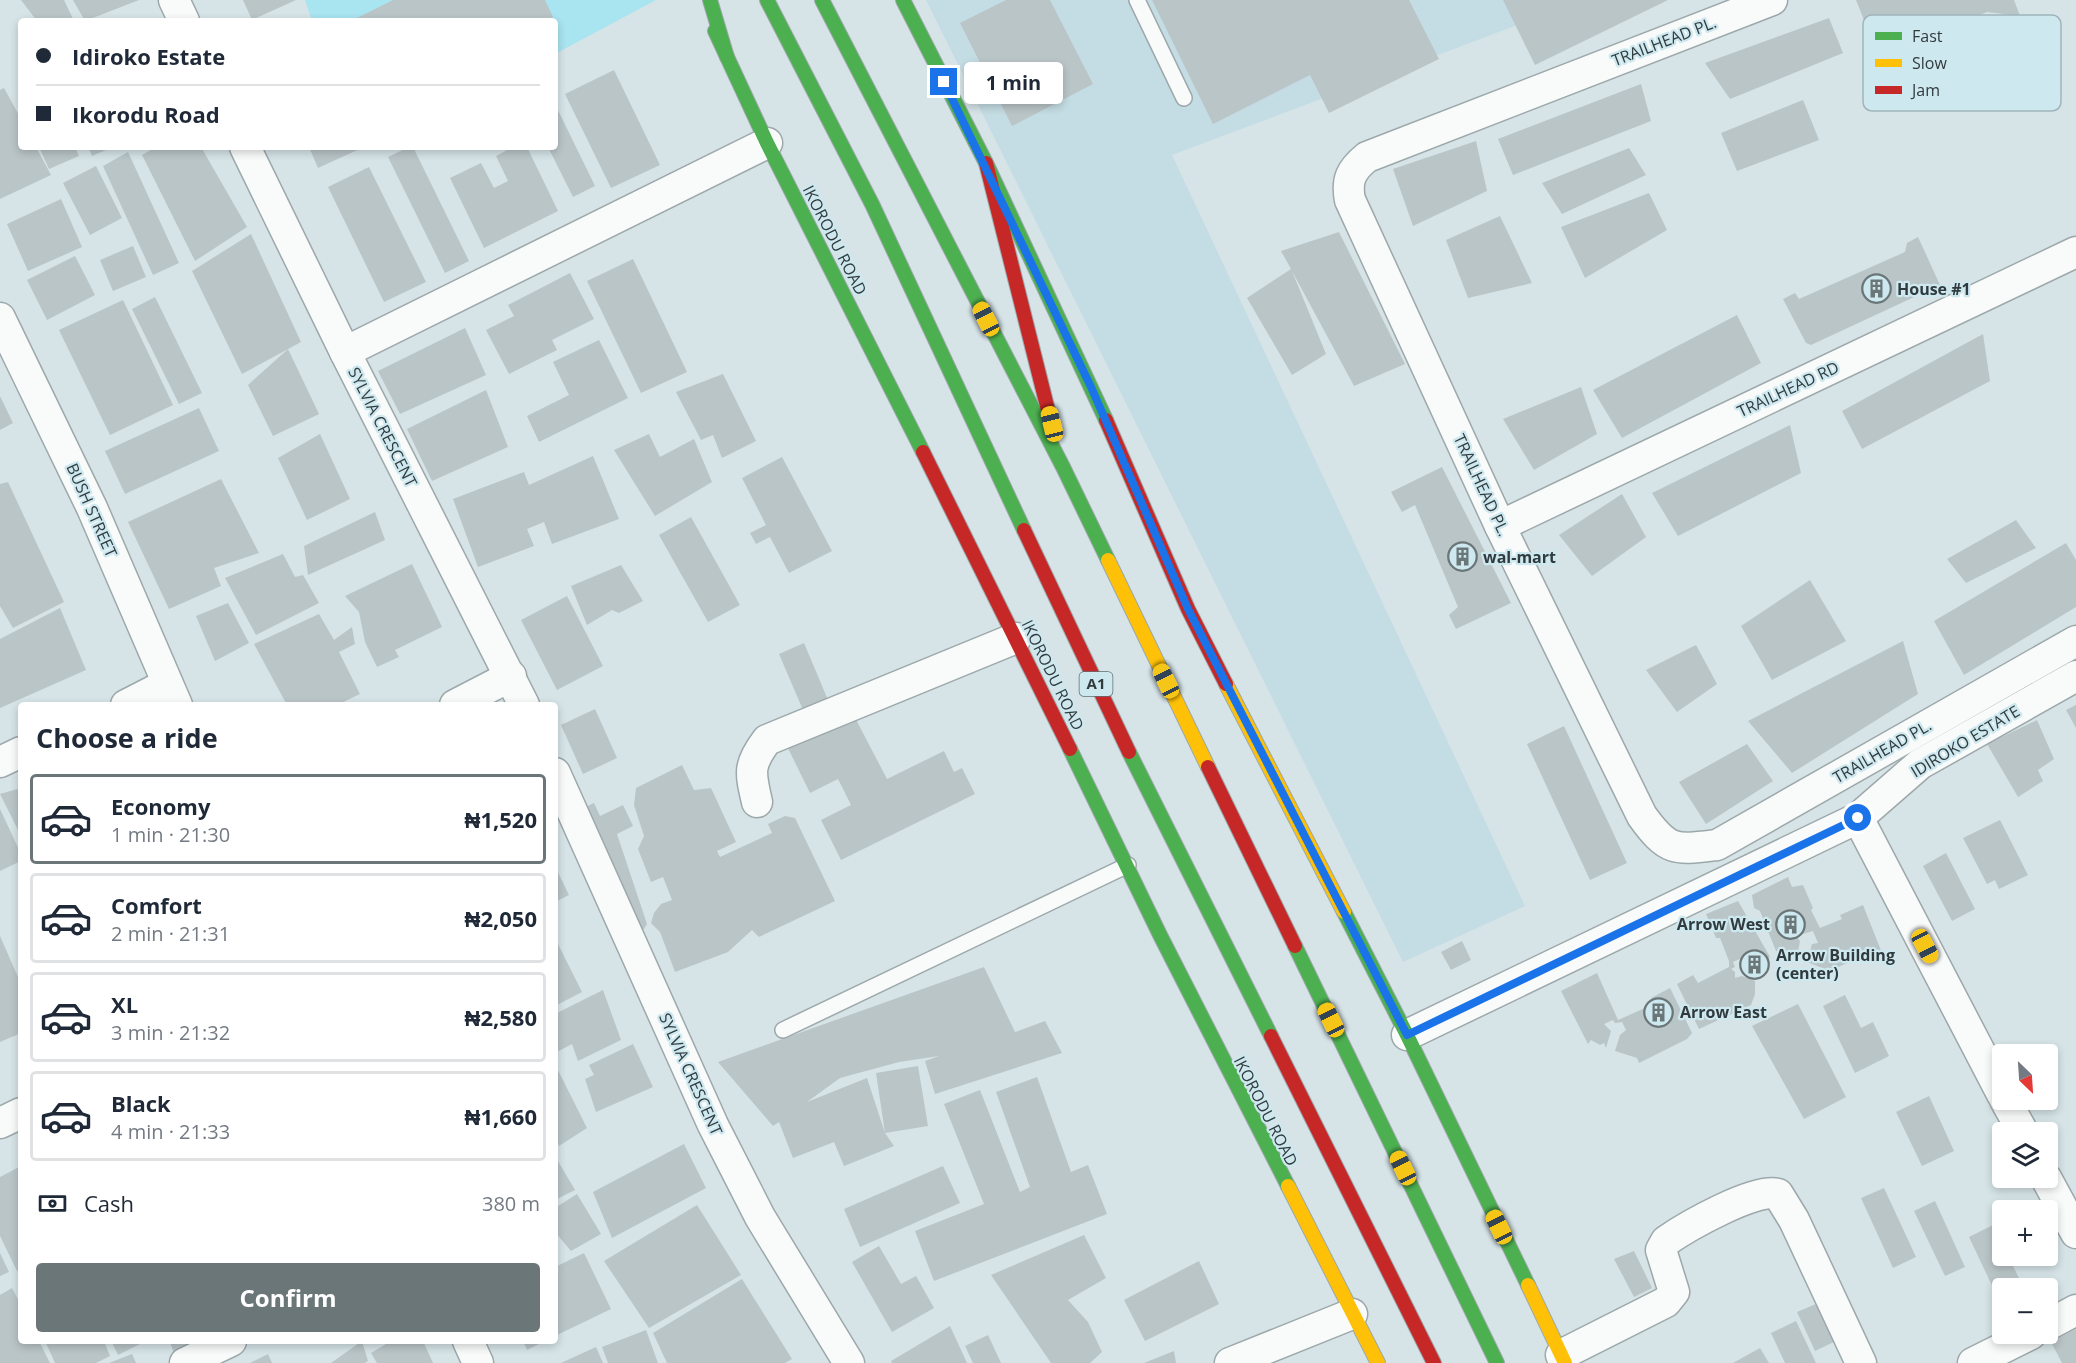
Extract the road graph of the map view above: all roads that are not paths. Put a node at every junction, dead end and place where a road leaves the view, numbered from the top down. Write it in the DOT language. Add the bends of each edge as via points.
graph roads {
  1 [pos="174,0"];
  2 [pos="700,0"];
  3 [pos="710,0"];
  4 [pos="767,0"];
  5 [pos="822,0"];
  6 [pos="903,0"];
  7 [pos="1137,0"];
  8 [pos="1772,0"];
  9 [pos="183,18"];
  10 [pos="727,57"];
  11 [pos="1184,98"];
  12 [pos="767,143"];
  13 [pos="247,150"];
  14 [pos="986,163"];
  15 [pos="2076,252"];
  16 [pos="0,318"];
  17 [pos="345,352"];
  18 [pos="1063,467"];
  19 [pos="1500,526"];
  20 [pos="1016,638"];
  21 [pos="2076,641"];
  22 [pos="511,676"];
  23 [pos="2076,676"];
  24 [pos="172,695"];
  25 [pos="140,702"];
  26 [pos="461,702"];
  27 [pos="523,702"];
  28 [pos="18,753"];
  29 [pos="0,762"];
  30 [pos="558,780"];
  31 [pos="757,802"];
  32 [pos="1858,818"];
  33 [pos="1128,865"];
  34 [pos="783,1030"];
  35 [pos="1407,1035"];
  36 [pos="1992,1075"];
  37 [pos="18,1114"];
  38 [pos="0,1123"];
  39 [pos="2051,1188"];
  40 [pos="2076,1233"];
  41 [pos="2076,1310"];
  42 [pos="1352,1314"];
  43 [pos="1475,1316"];
  44 [pos="2058,1319"];
  45 [pos="225,1344"];
  46 [pos="469,1344"];
  47 [pos="2011,1344"];
  48 [pos="1563,1359"];
  49 [pos="185,1363"];
  50 [pos="478,1363"];
  51 [pos="849,1363"];
  52 [pos="1230,1363"];
  53 [pos="1378,1363"];
  54 [pos="1434,1363"];
  55 [pos="1497,1363"];
  56 [pos="1513,1363"];
  57 [pos="1861,1363"];
  58 [pos="1973,1363"];
  1 -- 9 [label="street"];
  2 -- 10 [label="main road, IKORODU ROAD"];
  3 -- 10 [label="main road"];
  4 -- 54 [label="main road, IKORODU ROAD / A1" via="872,204 1114,722"];
  5 -- 18 [label="main road"];
  6 -- 14 [label="main road"];
  7 -- 11 [label="lane"];
  8 -- 19 [label="street, TRAILHEAD PL." via="1478,112 1367,157 1354,167 1347,184 1350,200"];
  10 -- 12 [label="main road, IKORODU ROAD"];
  12 -- 17 [label="street"];
  12 -- 20 [label="main road, IKORODU ROAD"];
  13 -- 17 [label="street, SYLVIA CRESCENT"];
  14 -- 18 [label="main road"];
  14 -- 35 [label="main road" via="1091,387 1188,609"];
  15 -- 19 [label="street, TRAILHEAD RD"];
  16 -- 24 [label="street, BUSH STREET" via="92,508"];
  17 -- 22 [label="street, SYLVIA CRESCENT"];
  18 -- 43 [label="main road"];
  19 -- 21 [label="street, TRAILHEAD PL." via="1642,816 1659,840 1682,850 1717,845"];
  20 -- 31 [label="street" via="767,740 754,757 750,773"];
  20 -- 33 [label="main road, IKORODU ROAD"];
  22 -- 26 [label="street"];
  22 -- 27 [label="street, SYLVIA CRESCENT"];
  23 -- 32 [label="street, IDIROKO ESTATE" via="1920,764"];
  24 -- 25 [label="street"];
  28 -- 29 [label="street"];
  30 -- 51 [label="street, SYLVIA CRESCENT" via="712,1125 760,1217"];
  32 -- 35 [label="street, IDIROKO ESTATE"];
  32 -- 36 [label="street"];
  33 -- 34 [label="lane"];
  33 -- 42 [label="main road, IKORODU ROAD" via="1252,1121"];
  35 -- 48 [label="main road"];
  37 -- 38 [label="street"];
  39 -- 40 [label="street"];
  41 -- 44 [label="street"];
  42 -- 52 [label="street"];
  42 -- 53 [label="main road, IKORODU ROAD"];
  43 -- 55 [label="main road"];
  43 -- 56 [label="main road"];
  45 -- 49 [label="street"];
  46 -- 50 [label="street"];
  47 -- 58 [label="street"];
  48 -- 57 [label="street" via="1666,1302 1674,1292 1661,1250 1666,1241 1770,1191 1778,1194 1794,1220"];
}
